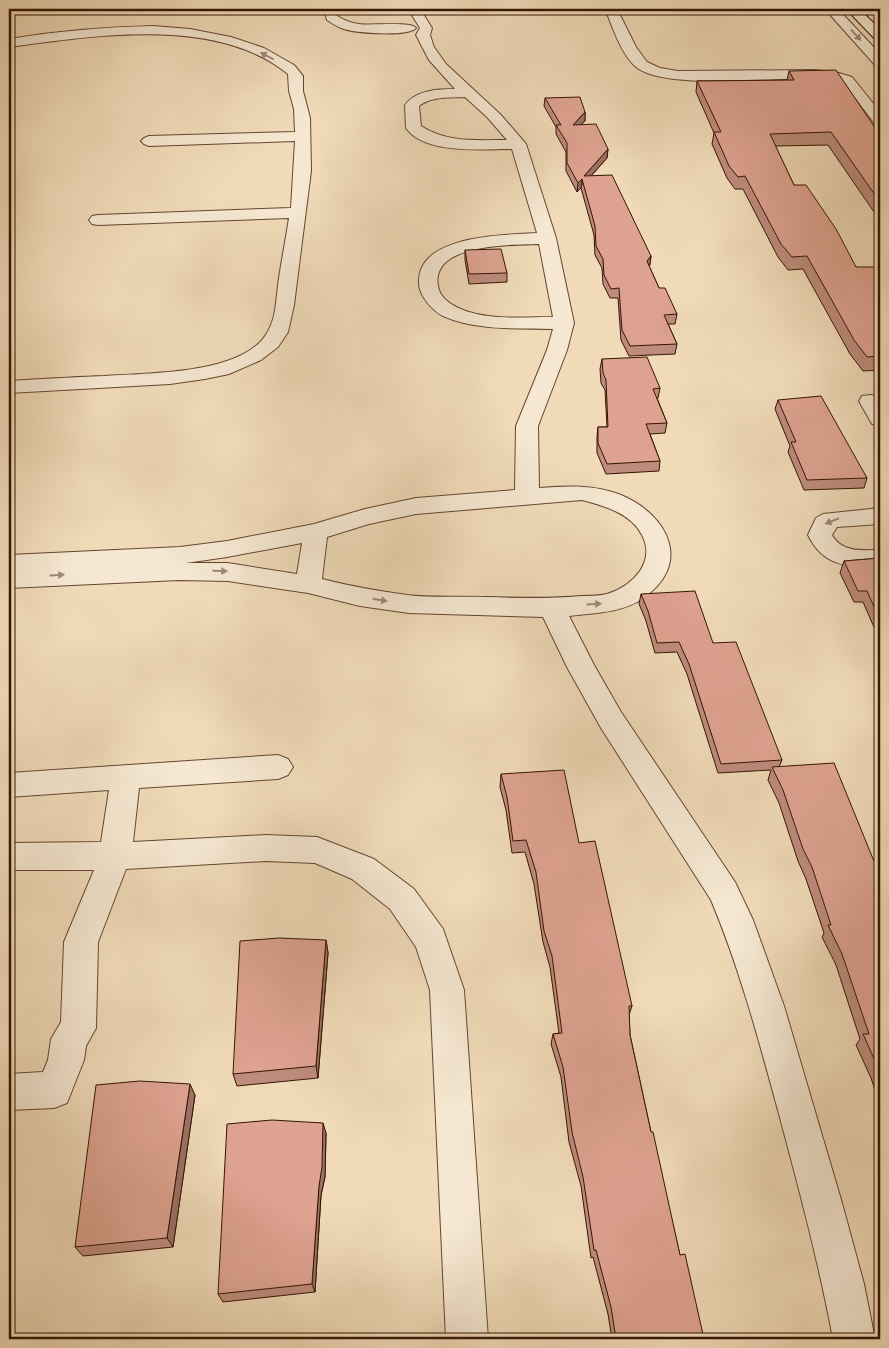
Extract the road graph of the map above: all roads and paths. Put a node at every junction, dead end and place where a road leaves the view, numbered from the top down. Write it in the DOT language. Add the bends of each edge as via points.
graph roads {
  1 [pos="334,9"];
  2 [pos="414,9"];
  3 [pos="611,9"];
  4 [pos="831,9"];
  5 [pos="852,9"];
  6 [pos="412,27"];
  7 [pos="170,34"];
  8 [pos="880,36"];
  9 [pos="9,43"];
  10 [pos="9,50"];
  11 [pos="880,62"];
  12 [pos="254,64"];
  13 [pos="466,93"];
  14 [pos="880,120"];
  15 [pos="303,136"];
  16 [pos="149,141"];
  17 [pos="518,144"];
  18 [pos="298,212"];
  19 [pos="98,220"];
  20 [pos="547,238"];
  21 [pos="564,323"];
  22 [pos="9,387"];
  23 [pos="527,496"];
  24 [pos="880,516"];
  25 [pos="316,532"];
  26 [pos="880,558"];
  27 [pos="9,563"];
  28 [pos="9,579"];
  29 [pos="308,584"];
  30 [pos="552,608"];
  31 [pos="278,767"];
  32 [pos="126,777"];
  33 [pos="9,785"];
  34 [pos="9,856"];
  35 [pos="115,856"];
  36 [pos="9,1092"];
  37 [pos="467,1339"];
  38 [pos="854,1339"];
  1 -- 6 [label="street" via="331,17 345,24 369,28"];
  2 -- 6 [label="street" via="426,28"];
  3 -- 14 [label="street" via="637,61 647,68 677,75 834,76 847,80"];
  4 -- 11 [label="street, one-way"];
  5 -- 8 [label="street"];
  6 -- 13 [label="street"];
  7 -- 9 [label="street" via="138,30 74,33"];
  7 -- 10 [label="street" via="87,38"];
  7 -- 12 [label="street" via="225,50"];
  15 -- 7 [label="street, one-way" via="300,102 290,86 298,81 289,68 250,48 200,35"];
  13 -- 17 [label="street" via="488,110"];
  13 -- 17 [label="street" via="416,100 412,104 414,128 444,142"];
  15 -- 16 [label="street"];
  15 -- 18 [label="street"];
  17 -- 20 [label="street"];
  18 -- 19 [label="street"];
  18 -- 22 [label="street" via="278,330 270,343 256,355 236,365 182,377"];
  20 -- 21 [label="street"];
  20 -- 21 [label="street" via="468,244 452,250 431,268 427,279 429,291 449,312 464,317"];
  21 -- 23 [label="street" via="557,350 527,426"];
  23 -- 25 [label="street" via="416,506"];
  30 -- 23 [label="street, one-way" via="609,603 633,593 650,578 658,561 658,542 650,526 636,512 612,500 582,493"];
  24 -- 26 [label="street, one-way" via="831,520 820,535 827,548 844,557"];
  25 -- 27 [label="street" via="180,555"];
  25 -- 29 [label="street"];
  28 -- 29 [label="street, one-way" via="178,571 228,572"];
  29 -- 30 [label="street, one-way" via="360,597 409,604"];
  30 -- 38 [label="street" via="611,720 724,892 735,916 769,1013 845,1286"];
  31 -- 32 [label="street"];
  32 -- 33 [label="street"];
  32 -- 35 [label="street"];
  34 -- 35 [label="street"];
  35 -- 36 [label="street" via="81,942 78,1028 69,1039 66,1060 54,1090"];
  35 -- 37 [label="street" via="266,848 317,850 363,869 402,899 431,940 447,990"];
}
